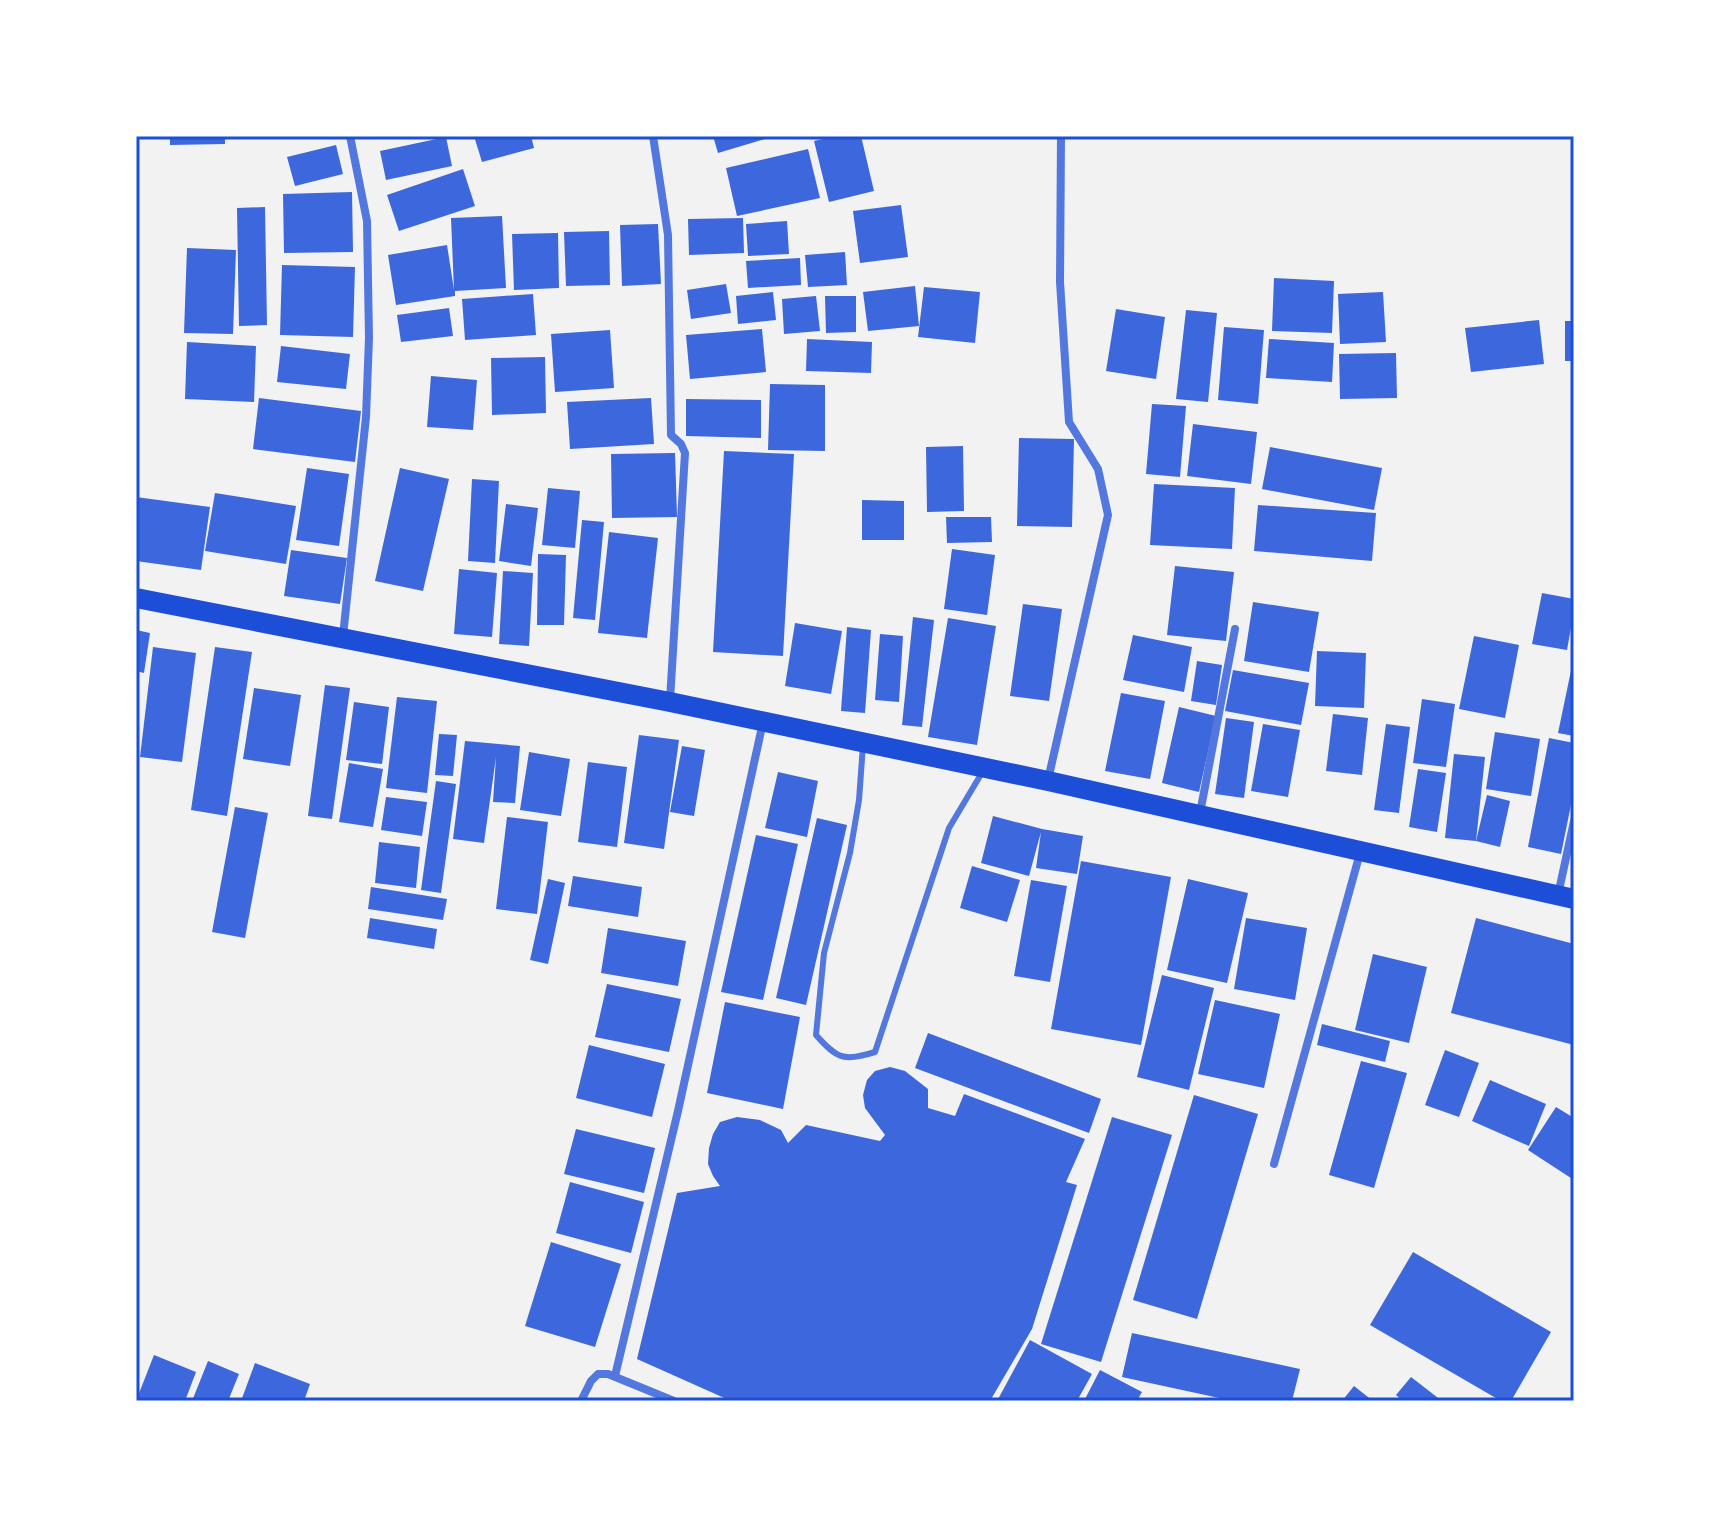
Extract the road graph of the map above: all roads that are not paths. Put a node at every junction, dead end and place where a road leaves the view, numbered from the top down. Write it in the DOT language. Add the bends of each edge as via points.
graph roads {
  1 [pos="350,136"];
  2 [pos="653,136"];
  3 [pos="1061,136"];
  4 [pos="136,598"];
  5 [pos="1235,629"];
  6 [pos="343,638"];
  7 [pos="670,702"];
  8 [pos="763,722"];
  9 [pos="863,743"];
  10 [pos="985,768"];
  11 [pos="1048,781"];
  12 [pos="1200,814"];
  13 [pos="1574,821"];
  14 [pos="1360,852"];
  15 [pos="1566,897"];
  16 [pos="1274,1164"];
  17 [pos="615,1376"];
  18 [pos="581,1401"];
  19 [pos="674,1401"];
  1 -- 6 [label="street" via="367,221 369,338"];
  2 -- 7 [label="street" via="668,235 671,435 685,453"];
  3 -- 11 [label="street" via="1060,282 1069,422 1098,469 1108,515"];
  4 -- 6 [label="main road"];
  5 -- 12 [label="street"];
  6 -- 7 [label="main road"];
  7 -- 8 [label="main road"];
  8 -- 9 [label="main road"];
  8 -- 17 [label="street"];
  9 -- 10 [label="main road"];
  9 -- 10 [label="lane" via="857,817 824,953 816,1035 831,1052 853,1058 875,1052 949,828"];
  10 -- 11 [label="main road"];
  11 -- 12 [label="main road"];
  12 -- 14 [label="main road"];
  13 -- 15 [label="street"];
  14 -- 15 [label="main road"];
  14 -- 16 [label="street"];
  17 -- 18 [label="street" via="598,1374"];
  17 -- 19 [label="street"];
}
